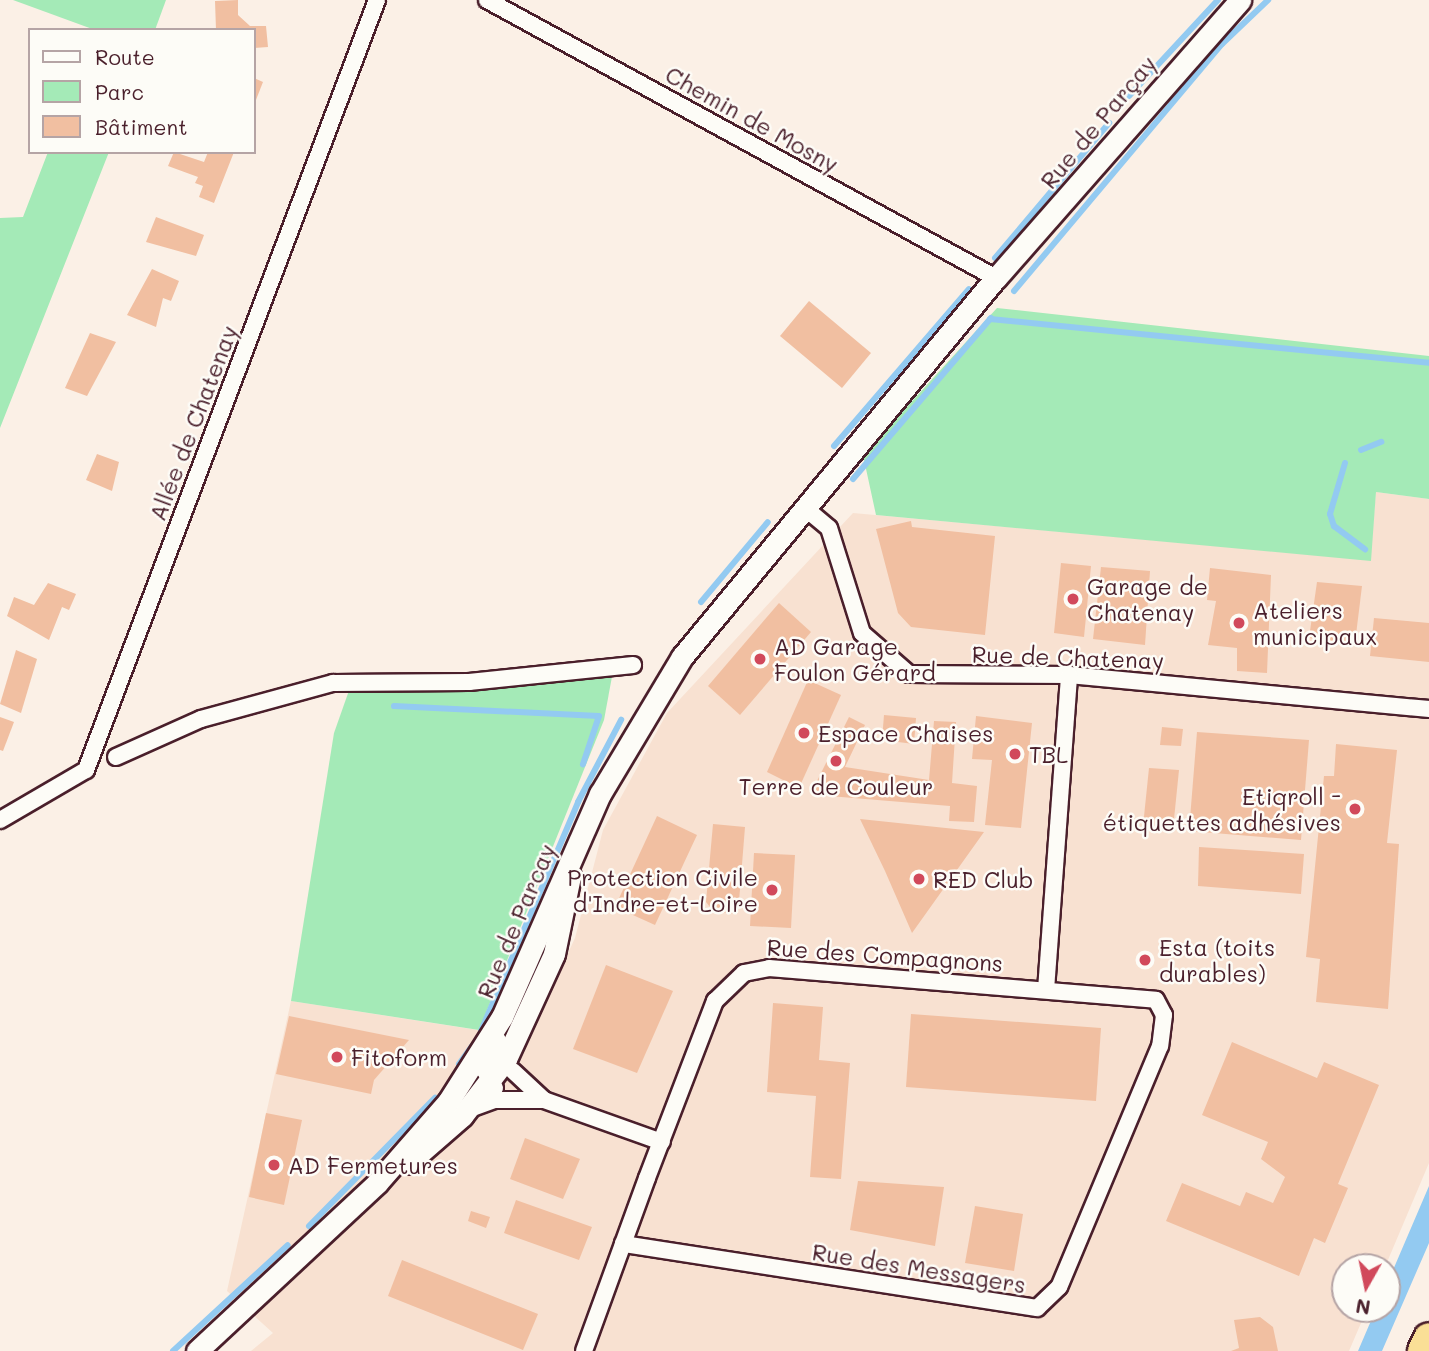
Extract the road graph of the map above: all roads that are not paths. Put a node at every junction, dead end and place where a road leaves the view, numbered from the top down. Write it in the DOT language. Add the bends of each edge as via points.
graph roads {
  1 [pos="377,0"];
  2 [pos="487,0"];
  3 [pos="1240,0"];
  4 [pos="996,278"];
  5 [pos="805,508"];
  6 [pos="633,666"];
  7 [pos="1069,676"];
  8 [pos="1429,709"];
  9 [pos="86,770"];
  10 [pos="0,820"];
  11 [pos="579,840"];
  12 [pos="533,947"];
  13 [pos="1046,989"];
  14 [pos="1156,1000"];
  15 [pos="499,1069"];
  16 [pos="462,1082"];
  17 [pos="513,1098"];
  18 [pos="544,1100"];
  19 [pos="467,1110"];
  20 [pos="662,1142"];
  21 [pos="377,1183"];
  22 [pos="623,1244"];
  23 [pos="1429,1338"];
  24 [pos="197,1351"];
  25 [pos="584,1351"];
  26 [pos="1423,1351"];
  1 -- 9 [label="street, Allée de Chatenay"];
  2 -- 4 [label="street, Chemin de Mosny"];
  3 -- 4 [label="street, Rue de Parçay"];
  4 -- 5 [label="street, Rue de Parçay"];
  5 -- 7 [label="street, Rue de Chatenay" via="829,528 862,633 889,663 921,677"];
  5 -- 11 [label="street, Rue de Parçay" via="659,692"];
  6 -- 9 [label="street" via="469,682 333,683 236,708"];
  7 -- 8 [label="street, Rue de Chatenay"];
  7 -- 13 [label="street"];
  9 -- 10 [label="street"];
  11 -- 12 [label="street, Rue de Parcay"];
  11 -- 15 [label="street, Rue de Parcay" via="554,954"];
  12 -- 15 [label="street"];
  12 -- 16 [label="street, Rue de Parcay" via="502,1017"];
  13 -- 14 [label="street, Rue des Compagnons"];
  13 -- 20 [label="street, Rue des Compagnons" via="769,968 744,973 715,1001"];
  14 -- 22 [label="street, Rue des Messagers" via="1164,1015 1160,1046 1059,1287 1037,1308"];
  15 -- 16 [label="street"];
  15 -- 17 [label="street"];
  15 -- 18 [label="street"];
  15 -- 19 [label="street, Rue de Parcay"];
  16 -- 21 [label="street, Rue de Parcay"];
  17 -- 18 [label="street"];
  17 -- 19 [label="street"];
  18 -- 20 [label="street"];
  19 -- 21 [label="street, Rue de Parcay"];
  20 -- 22 [label="street"];
  21 -- 24 [label="street, Rue de Parcay"];
  22 -- 25 [label="street"];
  23 -- 26 [label="highway"];
}
